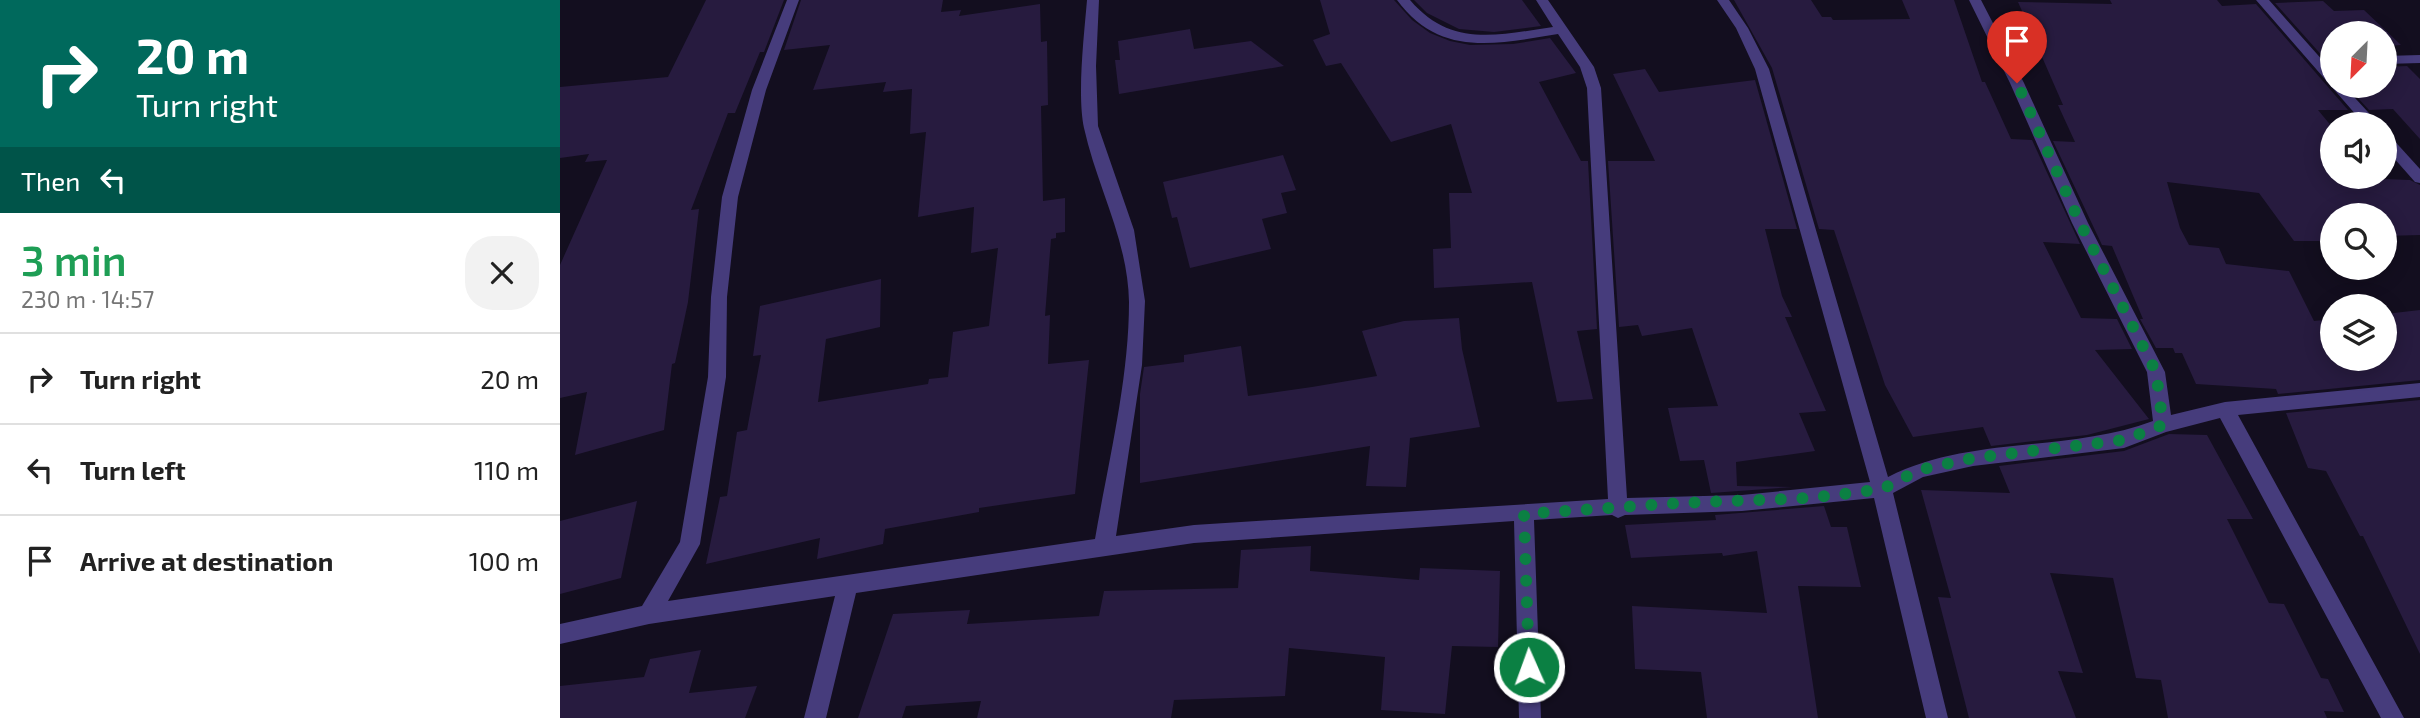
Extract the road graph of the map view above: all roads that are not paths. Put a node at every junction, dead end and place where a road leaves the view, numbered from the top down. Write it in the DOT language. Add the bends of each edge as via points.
graph roads {
  1 [pos="793,0"];
  2 [pos="1093,0"];
  3 [pos="1403,0"];
  4 [pos="1542,0"];
  5 [pos="1723,0"];
  6 [pos="1975,0"];
  7 [pos="2262,0"];
  8 [pos="1563,29"];
  9 [pos="2314,60"];
  10 [pos="2320,60"];
  11 [pos="2398,60"];
  12 [pos="2420,60"];
  13 [pos="2320,67"];
  14 [pos="2348,98"];
  15 [pos="2361,112"];
  16 [pos="2397,152"];
  17 [pos="2420,178"];
  18 [pos="2420,390"];
  19 [pos="2225,409"];
  20 [pos="2163,425"];
  21 [pos="1882,489"];
  22 [pos="1618,509"];
  23 [pos="1524,514"];
  24 [pos="1104,547"];
  25 [pos="848,584"];
  26 [pos="649,614"];
  27 [pos="560,634"];
  28 [pos="814,718"];
  29 [pos="1530,718"];
  30 [pos="1937,718"];
  31 [pos="2393,718"];
  1 -- 26 [label="street" via="759,90 730,197 719,297 717,377 690,544"];
  2 -- 24 [label="street" via="1091,126 1126,230 1137,301 1133,365"];
  3 -- 8 [label="street" via="1415,18 1443,34 1479,41"];
  4 -- 8 [label="street"];
  5 -- 21 [label="street" via="1762,69"];
  6 -- 20 [label="street" via="2156,372"];
  7 -- 9 [label="street"];
  8 -- 22 [label="street" via="1587,67 1594,88"];
  9 -- 10 [label="street"];
  9 -- 13 [label="street"];
  11 -- 12 [label="street"];
  14 -- 15 [label="street"];
  16 -- 17 [label="street"];
  18 -- 19 [label="street"];
  19 -- 20 [label="street"];
  19 -- 31 [label="street"];
  20 -- 21 [label="street" via="2124,440 1973,458 1919,470"];
  21 -- 22 [label="street" via="1811,498"];
  21 -- 30 [label="street"];
  22 -- 23 [label="street"];
  23 -- 24 [label="street" via="1194,534"];
  23 -- 29 [label="street"];
  24 -- 25 [label="street"];
  25 -- 26 [label="street"];
  25 -- 28 [label="street"];
  26 -- 27 [label="street"];
}
